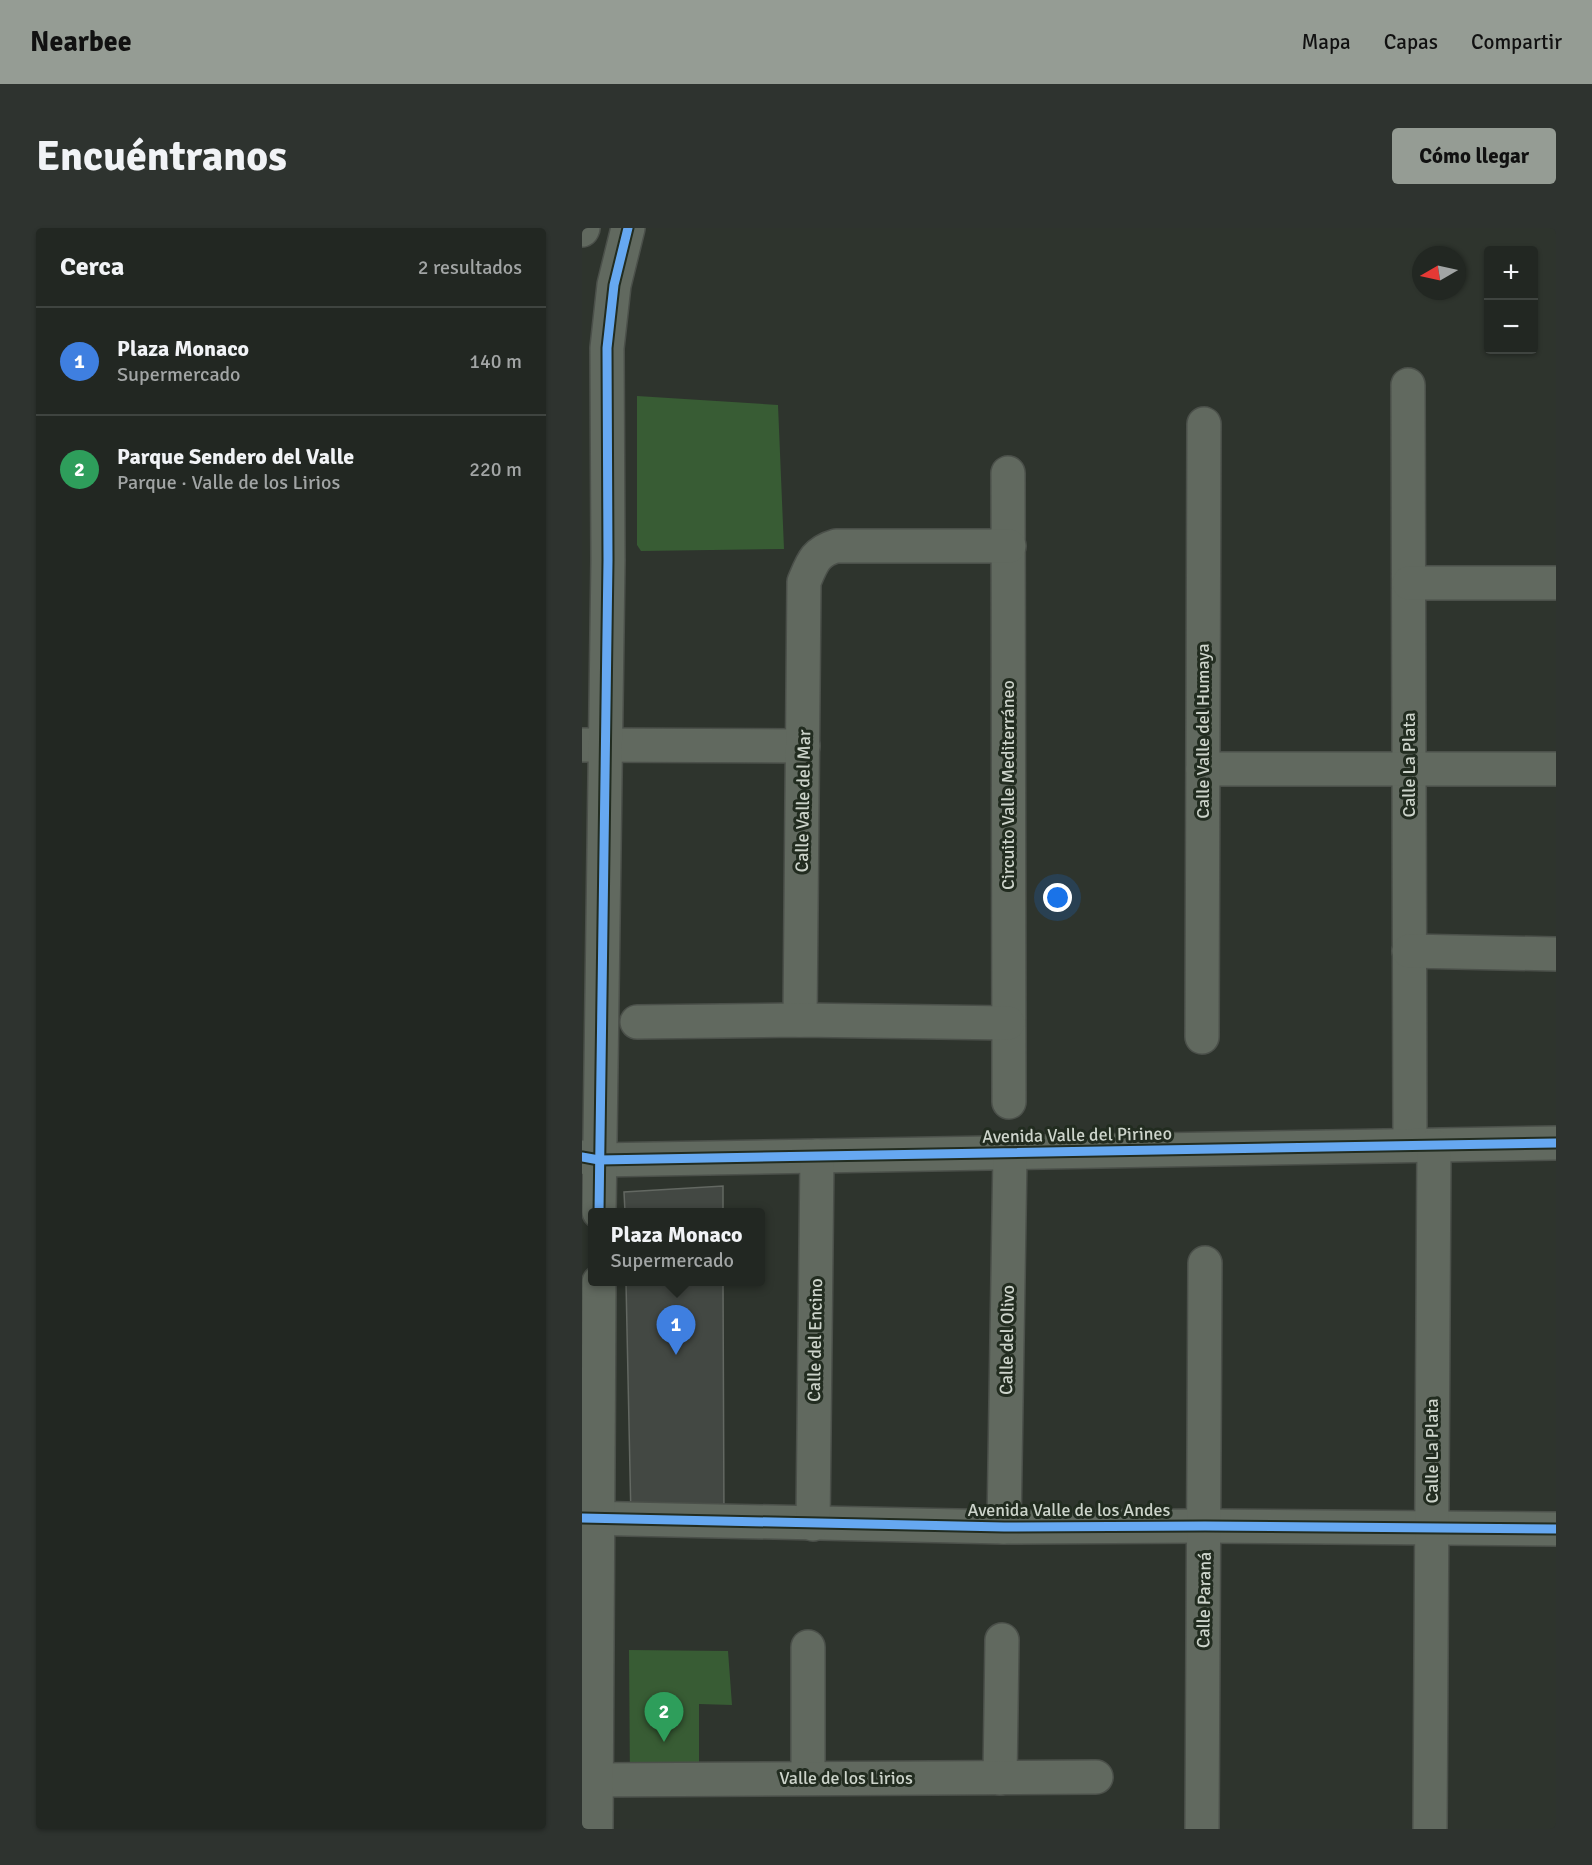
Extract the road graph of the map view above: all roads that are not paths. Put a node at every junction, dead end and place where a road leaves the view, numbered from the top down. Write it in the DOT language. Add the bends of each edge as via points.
graph roads {
  1 [pos="628,228"];
  2 [pos="594,346"];
  3 [pos="1408,385"];
  4 [pos="1204,424"];
  5 [pos="1008,473"];
  6 [pos="1009,546"];
  7 [pos="1409,583"];
  8 [pos="1556,583"];
  9 [pos="594,745"];
  10 [pos="803,746"];
  11 [pos="1409,769"];
  12 [pos="1556,769"];
  13 [pos="1203,770"];
  14 [pos="1409,951"];
  15 [pos="1556,954"];
  16 [pos="800,1020"];
  17 [pos="637,1022"];
  18 [pos="1008,1023"];
  19 [pos="1202,1037"];
  20 [pos="1009,1102"];
  21 [pos="1556,1143"];
  22 [pos="1422,1145"];
  23 [pos="1010,1153"];
  24 [pos="817,1156"];
  25 [pos="590,1158"];
  26 [pos="598,1208"];
  27 [pos="1205,1263"];
  28 [pos="599,1286"];
  29 [pos="590,1518"];
  30 [pos="813,1524"];
  31 [pos="1205,1526"];
  32 [pos="1004,1527"];
  33 [pos="1432,1528"];
  34 [pos="1556,1529"];
  35 [pos="1002,1640"];
  36 [pos="808,1647"];
  37 [pos="1096,1777"];
  38 [pos="1000,1778"];
  39 [pos="596,1779"];
  40 [pos="808,1779"];
  41 [pos="596,1829"];
  42 [pos="1202,1829"];
  43 [pos="1430,1829"];
  1 -- 2 [label="street"];
  2 -- 9 [label="street" via="608,560"];
  3 -- 7 [label="street, Calle La Plata"];
  4 -- 13 [label="street, Calle Valle del Humaya"];
  5 -- 6 [label="street, Circuito Valle Mediterráneo"];
  6 -- 10 [label="street, Calle Valle del Mar" via="836,546 823,550 804,582"];
  6 -- 18 [label="street, Circuito Valle Mediterráneo"];
  7 -- 8 [label="street"];
  7 -- 11 [label="street, Calle La Plata"];
  9 -- 10 [label="street"];
  9 -- 25 [label="street"];
  10 -- 16 [label="street, Calle Valle del Mar"];
  11 -- 12 [label="street"];
  11 -- 13 [label="street"];
  11 -- 14 [label="street, Calle La Plata"];
  13 -- 19 [label="street, Calle Valle del Humaya"];
  14 -- 15 [label="street"];
  14 -- 22 [label="street, Calle La Plata"];
  16 -- 17 [label="street"];
  16 -- 18 [label="street"];
  18 -- 20 [label="street, Circuito Valle Mediterráneo"];
  21 -- 22 [label="street, Avenida Valle del Pirineo"];
  22 -- 23 [label="street, Avenida Valle del Pirineo"];
  22 -- 33 [label="street, Calle La Plata"];
  23 -- 24 [label="street, Avenida Valle del Pirineo"];
  23 -- 32 [label="street, Calle del Olivo"];
  24 -- 25 [label="street, Avenida Valle del Pirineo"];
  24 -- 30 [label="street, Calle del Encino"];
  25 -- 26 [label="street"];
  27 -- 31 [label="street, Calle Paraná"];
  28 -- 29 [label="street"];
  29 -- 30 [label="street, Avenida Valle de los Andes"];
  29 -- 39 [label="street"];
  30 -- 32 [label="street, Avenida Valle de los Andes"];
  31 -- 32 [label="street, Avenida Valle de los Andes"];
  31 -- 33 [label="street, Avenida Valle de los Andes"];
  31 -- 42 [label="street, Calle Paraná"];
  33 -- 34 [label="street, Avenida Valle de los Andes"];
  33 -- 43 [label="street, Calle La Plata"];
  35 -- 38 [label="street"];
  36 -- 40 [label="street"];
  37 -- 38 [label="street, Valle de los Lirios"];
  38 -- 40 [label="street, Valle de los Lirios"];
  39 -- 40 [label="street, Valle de los Lirios"];
  39 -- 41 [label="street"];
}
